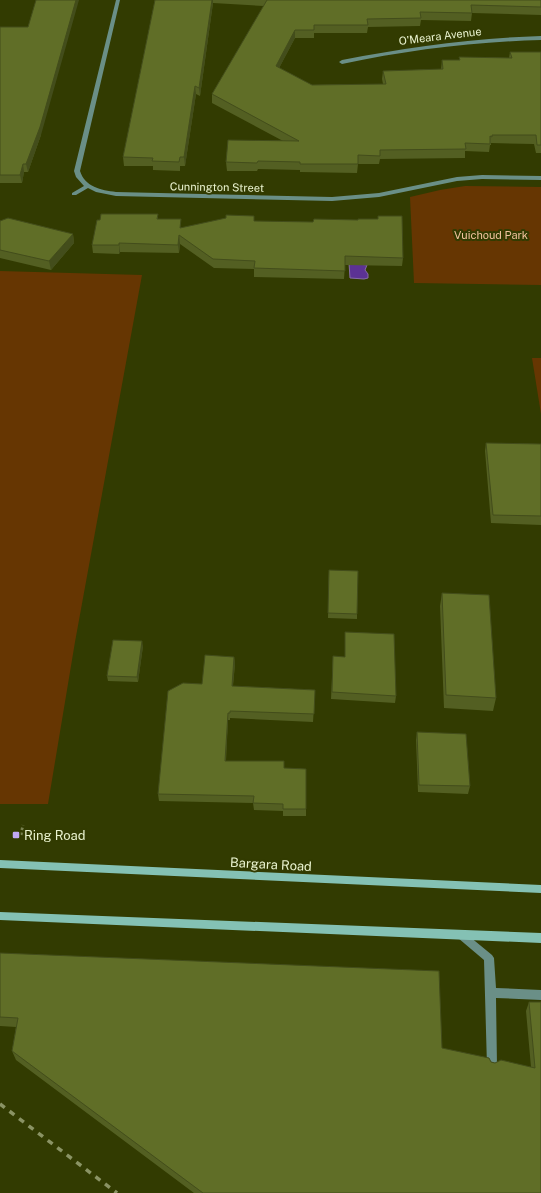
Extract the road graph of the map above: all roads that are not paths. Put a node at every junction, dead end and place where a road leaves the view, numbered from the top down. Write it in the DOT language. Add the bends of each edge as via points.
graph roads {
  1 [pos="118,0"];
  2 [pos="541,38"];
  3 [pos="342,62"];
  4 [pos="541,178"];
  5 [pos="88,186"];
  6 [pos="74,194"];
  7 [pos="0,864"];
  8 [pos="541,889"];
  9 [pos="0,916"];
  10 [pos="461,935"];
  11 [pos="541,938"];
  12 [pos="491,992"];
  13 [pos="541,995"];
  14 [pos="492,1066"];
  1 -- 5 [label="street" via="76,171"];
  2 -- 3 [label="street, O'Meara Avenue" via="430,46"];
  4 -- 5 [label="street, Cunnington Street" via="457,179 379,195 332,199 116,194"];
  5 -- 6 [label="street"];
  7 -- 8 [label="main road, Bargara Road"];
  9 -- 10 [label="main road"];
  10 -- 11 [label="main road"];
  10 -- 12 [label="street" via="489,958"];
  12 -- 13 [label="street"];
  12 -- 14 [label="street"];
}
